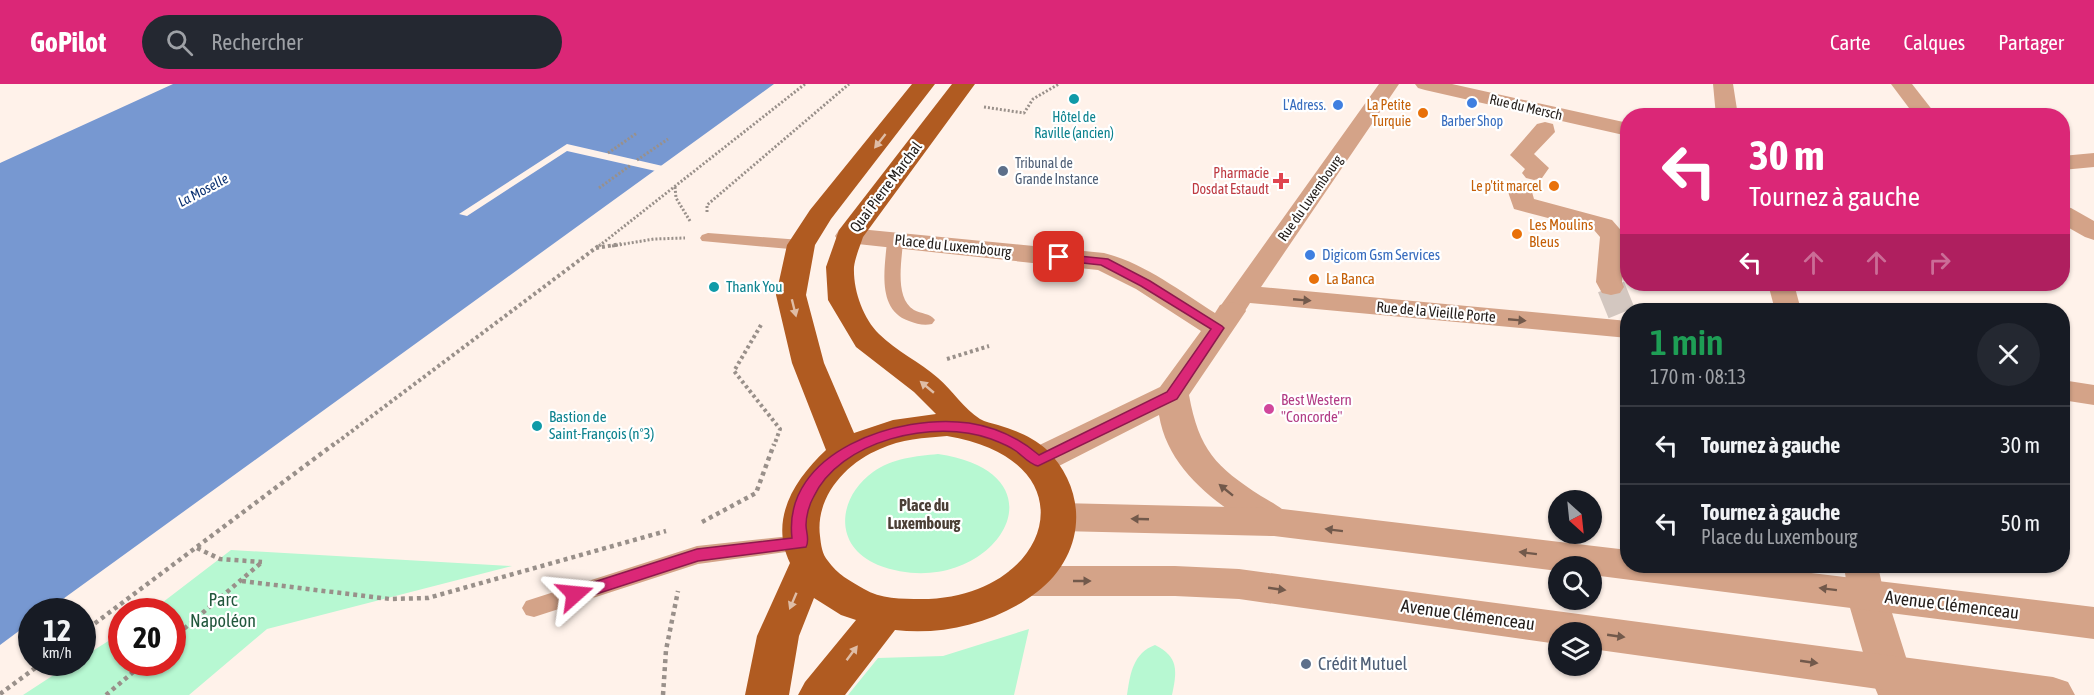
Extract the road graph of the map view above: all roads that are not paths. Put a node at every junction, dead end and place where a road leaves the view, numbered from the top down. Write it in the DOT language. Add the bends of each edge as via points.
graph roads {
  1 [pos="924,84"];
  2 [pos="1389,84"];
  3 [pos="1425,84"];
  4 [pos="1723,84"];
  5 [pos="1901,84"];
  6 [pos="971,95"];
  7 [pos="1726,108"];
  8 [pos="1920,108"];
  9 [pos="1546,120"];
  10 [pos="1620,129"];
  11 [pos="2094,160"];
  12 [pos="2070,162"];
  13 [pos="2070,218"];
  14 [pos="2094,232"];
  15 [pos="849,236"];
  16 [pos="708,238"];
  17 [pos="895,241"];
  18 [pos="801,245"];
  19 [pos="1611,287"];
  20 [pos="1231,311"];
  21 [pos="926,320"];
  22 [pos="1620,324"];
  23 [pos="2070,391"];
  24 [pos="2094,395"];
  25 [pos="1172,396"];
  26 [pos="969,428"];
  27 [pos="845,453"];
  28 [pos="1038,461"];
  29 [pos="1060,517"];
  30 [pos="1274,522"];
  31 [pos="804,554"];
  32 [pos="1620,564"];
  33 [pos="1748,573"];
  34 [pos="1863,580"];
  35 [pos="1024,581"];
  36 [pos="534,608"];
  37 [pos="886,612"];
  38 [pos="2094,622"];
  39 [pos="1895,684"];
  40 [pos="767,695"];
  41 [pos="820,695"];
  42 [pos="2053,695"];
  1 -- 18 [label="main road, one-way"];
  2 -- 20 [label="street, Rue du Luxembourg"];
  3 -- 9 [label="street, Rue du Mersch"];
  4 -- 7 [label="street"];
  5 -- 8 [label="street"];
  6 -- 15 [label="main road, Quai Pierre Marchal"];
  9 -- 10 [label="street, Rue du Mersch"];
  9 -- 19 [label="street" via="1521,156 1537,168 1520,192 1523,204 1603,225 1613,236"];
  11 -- 12 [label="street"];
  13 -- 14 [label="street"];
  15 -- 17 [label="street, Place du Luxembourg"];
  26 -- 15 [label="main road, Quai Pierre Marchal, one-way" via="926,384 867,340 843,300 840,267"];
  16 -- 18 [label="lane"];
  17 -- 20 [label="street, Place du Luxembourg" via="1104,262 1168,297"];
  17 -- 21 [label="lane" via="896,300 905,312"];
  18 -- 27 [label="main road, one-way" via="791,296 808,363"];
  20 -- 22 [label="street, Rue de la Vieille Porte, one-way"];
  20 -- 25 [label="street"];
  23 -- 24 [label="street"];
  25 -- 28 [label="street"];
  30 -- 25 [label="street, one-way" via="1227,492 1193,460 1181,438"];
  26 -- 27 [label="main road" via="925,426 897,431"];
  26 -- 28 [label="main road" via="1019,446"];
  27 -- 31 [label="main road" via="821,473 805,498 798,525"];
  28 -- 29 [label="main road" via="1055,487"];
  30 -- 29 [label="street, one-way"];
  29 -- 35 [label="main road" via="1056,540 1044,561"];
  32 -- 30 [label="street, one-way"];
  31 -- 36 [label="lane" via="697,555"];
  31 -- 37 [label="main road" via="827,586 853,603"];
  31 -- 40 [label="main road, one-way" via="778,636"];
  34 -- 33 [label="street, Avenue Clémenceau, one-way"];
  34 -- 38 [label="street, Avenue Clémenceau"];
  34 -- 39 [label="street"];
  35 -- 37 [label="main road" via="995,599 960,611 922,616"];
  35 -- 39 [label="street, Avenue Clémenceau, one-way" via="1239,584"];
  41 -- 37 [label="main road, one-way"];
  39 -- 42 [label="street, Avenue Clémenceau"];
}
